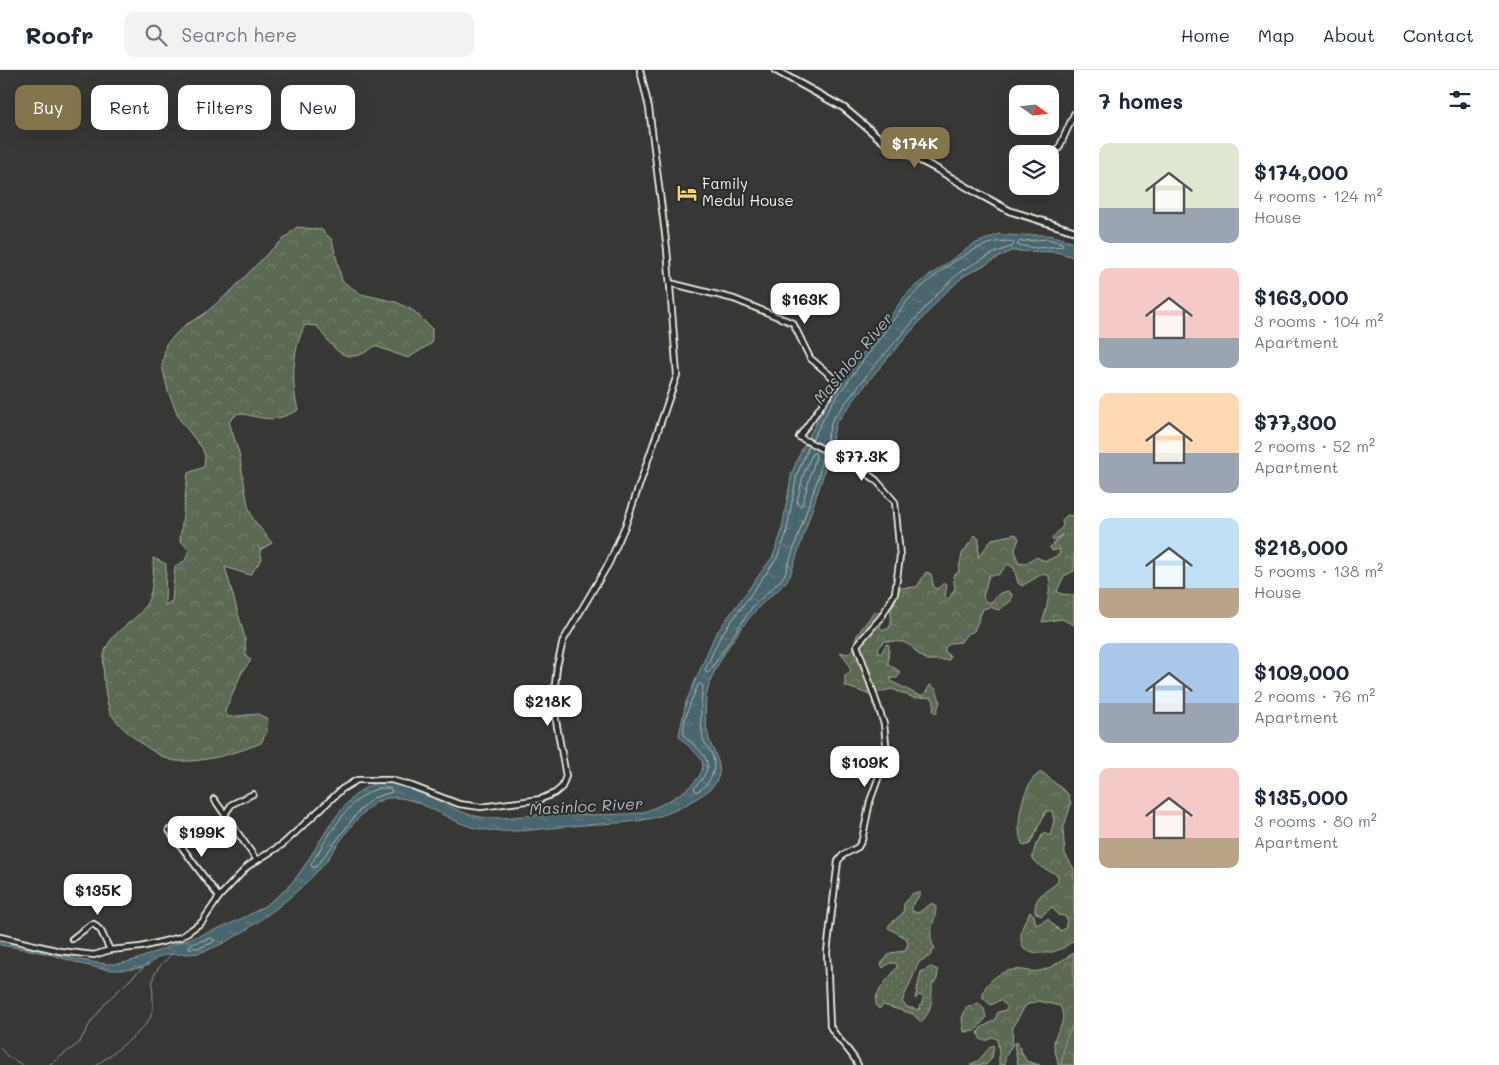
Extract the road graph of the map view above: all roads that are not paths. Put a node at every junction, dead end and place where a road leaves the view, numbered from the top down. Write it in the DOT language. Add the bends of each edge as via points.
graph roads {
  1 [pos="640,70"];
  2 [pos="775,70"];
  3 [pos="1074,114"];
  4 [pos="1059,148"];
  5 [pos="1074,232"];
  6 [pos="670,283"];
  7 [pos="253,794"];
  8 [pos="214,799"];
  9 [pos="225,814"];
  10 [pos="169,830"];
  11 [pos="256,860"];
  12 [pos="219,897"];
  13 [pos="0,937"];
  14 [pos="72,939"];
  15 [pos="110,950"];
  16 [pos="858,1065"];
  1 -- 6 [label="street" via="649,108"];
  2 -- 5 [label="street" via="844,108 884,142 1010,211"];
  3 -- 4 [label="street"];
  6 -- 11 [label="street" via="677,375 626,524 609,563 563,641 557,666 554,704 566,776 562,787 540,799 481,807 459,804 391,780 357,780 342,789 283,844"];
  6 -- 16 [label="street" via="734,299 793,323 810,358 838,382 799,436 876,480 895,502 900,556 895,593 882,616 857,645 884,724 887,754 870,801 862,840 858,847 838,861 828,928 830,1026"];
  7 -- 9 [label="street" via="232,804"];
  8 -- 9 [label="street"];
  9 -- 11 [label="street"];
  10 -- 12 [label="street"];
  11 -- 12 [label="street"];
  12 -- 15 [label="street" via="202,922 181,937 146,946"];
  13 -- 15 [label="street" via="85,955"];
  14 -- 15 [label="street" via="94,924 106,938"];
}
